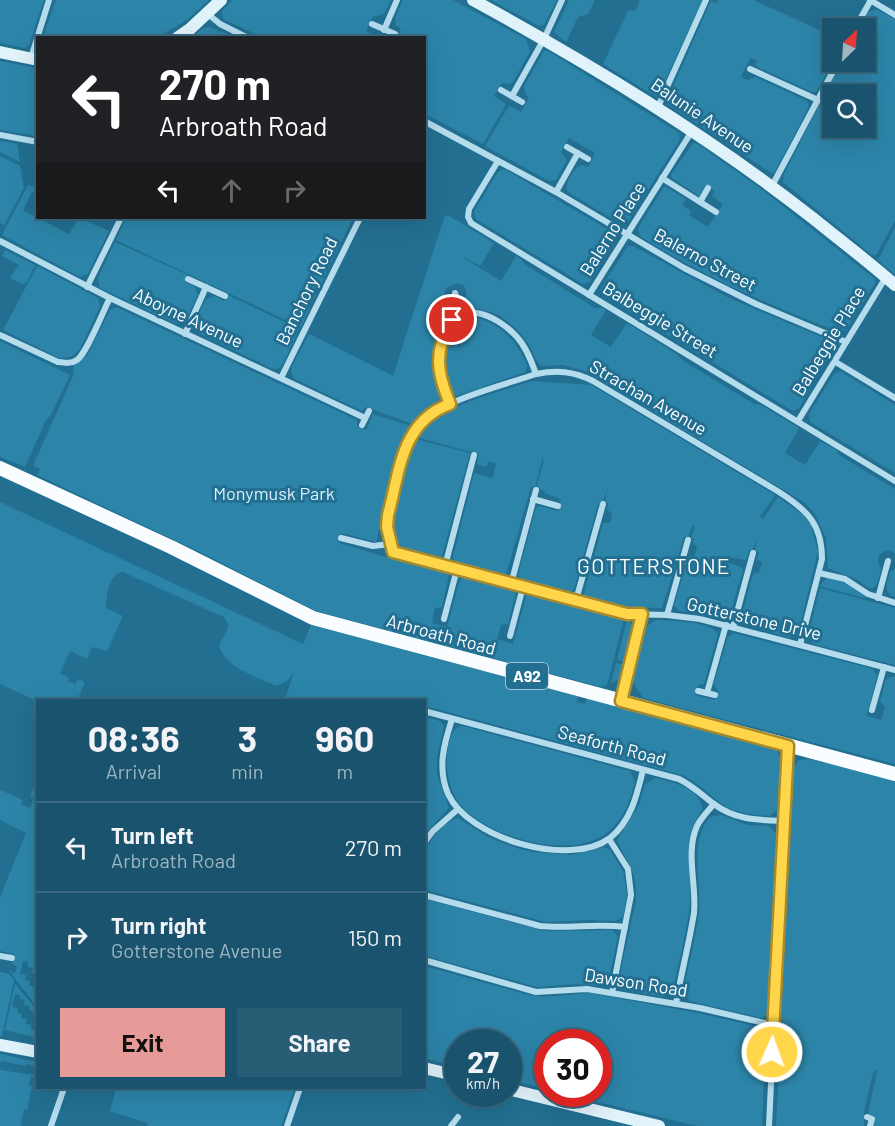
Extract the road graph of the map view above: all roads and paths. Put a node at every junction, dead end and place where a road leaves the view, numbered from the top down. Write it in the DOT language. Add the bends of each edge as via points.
graph roads {
  1 [pos="49,0"];
  2 [pos="221,0"];
  3 [pos="397,0"];
  4 [pos="473,0"];
  5 [pos="562,0"];
  6 [pos="706,0"];
  7 [pos="871,0"];
  8 [pos="208,14"];
  9 [pos="895,15"];
  10 [pos="861,18"];
  11 [pos="372,24"];
  12 [pos="384,30"];
  13 [pos="394,34"];
  14 [pos="40,36"];
  15 [pos="180,36"];
  16 [pos="244,36"];
  17 [pos="544,39"];
  18 [pos="0,52"];
  19 [pos="34,59"];
  20 [pos="750,69"];
  21 [pos="833,72"];
  22 [pos="501,90"];
  23 [pos="512,96"];
  24 [pos="818,100"];
  25 [pos="522,102"];
  26 [pos="658,107"];
  27 [pos="426,122"];
  28 [pos="693,130"];
  29 [pos="0,135"];
  30 [pos="36,142"];
  31 [pos="567,147"];
  32 [pos="578,153"];
  33 [pos="588,159"];
  34 [pos="498,161"];
  35 [pos="662,178"];
  36 [pos="772,186"];
  37 [pos="708,188"];
  38 [pos="556,192"];
  39 [pos="700,202"];
  40 [pos="716,212"];
  41 [pos="121,219"];
  42 [pos="360,219"];
  43 [pos="627,235"];
  44 [pos="0,241"];
  45 [pos="188,279"];
  46 [pos="891,281"];
  47 [pos="87,287"];
  48 [pos="206,287"];
  49 [pos="455,293"];
  50 [pos="589,295"];
  51 [pos="225,296"];
  52 [pos="110,298"];
  53 [pos="462,313"];
  54 [pos="185,334"];
  55 [pos="0,335"];
  56 [pos="846,342"];
  57 [pos="834,361"];
  58 [pos="536,374"];
  59 [pos="281,378"];
  60 [pos="895,398"];
  61 [pos="450,404"];
  62 [pos="369,411"];
  63 [pos="365,418"];
  64 [pos="798,421"];
  65 [pos="362,425"];
  66 [pos="474,455"];
  67 [pos="0,468"];
  68 [pos="895,481"];
  69 [pos="536,490"];
  70 [pos="533,499"];
  71 [pos="603,504"];
  72 [pos="558,506"];
  73 [pos="600,515"];
  74 [pos="609,517"];
  75 [pos="341,538"];
  76 [pos="688,540"];
  77 [pos="390,544"];
  78 [pos="686,549"];
  79 [pos="695,552"];
  80 [pos="753,553"];
  81 [pos="888,561"];
  82 [pos="445,566"];
  83 [pos="457,569"];
  84 [pos="819,573"];
  85 [pos="511,584"];
  86 [pos="523,587"];
  87 [pos="878,598"];
  88 [pos="576,600"];
  89 [pos="895,603"];
  90 [pos="642,614"];
  91 [pos="667,615"];
  92 [pos="444,620"];
  93 [pos="726,625"];
  94 [pos="733,627"];
  95 [pos="510,636"];
  96 [pos="800,645"];
  97 [pos="884,668"];
  98 [pos="895,670"];
  99 [pos="699,691"];
  100 [pos="707,693"];
  101 [pos="715,695"];
  102 [pos="621,701"];
  103 [pos="872,710"];
  104 [pos="426,712"];
  105 [pos="452,719"];
  106 [pos="788,746"];
  107 [pos="643,770"];
  108 [pos="895,774"];
  109 [pos="714,804"];
  110 [pos="458,809"];
  111 [pos="783,821"];
  112 [pos="609,838"];
  113 [pos="426,840"];
  114 [pos="426,896"];
  115 [pos="625,927"];
  116 [pos="0,956"];
  117 [pos="12,958"];
  118 [pos="426,961"];
  119 [pos="612,993"];
  120 [pos="675,1004"];
  121 [pos="774,1025"];
  122 [pos="0,1044"];
  123 [pos="36,1052"];
  124 [pos="426,1068"];
  125 [pos="444,1073"];
  126 [pos="64,1089"];
  127 [pos="300,1089"];
  128 [pos="522,1092"];
  129 [pos="458,1117"];
  130 [pos="867,1117"];
  131 [pos="51,1126"];
  132 [pos="287,1126"];
  133 [pos="451,1126"];
  134 [pos="659,1126"];
  135 [pos="769,1126"];
  136 [pos="870,1126"];
  1 -- 14 [label="street"];
  2 -- 8 [label="street"];
  3 -- 12 [label="street"];
  4 -- 17 [label="street, Balunie Avenue"];
  5 -- 17 [label="street"];
  6 -- 26 [label="street"];
  7 -- 9 [label="street"];
  7 -- 10 [label="street"];
  8 -- 15 [label="street"];
  8 -- 16 [label="street"];
  11 -- 12 [label="street"];
  12 -- 13 [label="street"];
  17 -- 23 [label="street"];
  17 -- 26 [label="street, Balunie Avenue"];
  18 -- 19 [label="street"];
  20 -- 24 [label="street"];
  21 -- 24 [label="street"];
  22 -- 23 [label="street"];
  23 -- 25 [label="street"];
  24 -- 36 [label="street"];
  26 -- 28 [label="street, Balunie Avenue"];
  27 -- 34 [label="street, Balerno Street"];
  28 -- 35 [label="street, Balerno Place"];
  28 -- 36 [label="street, Balunie Avenue"];
  29 -- 30 [label="street"];
  31 -- 32 [label="street"];
  32 -- 33 [label="street"];
  32 -- 38 [label="street"];
  34 -- 38 [label="street, Balerno Street"];
  34 -- 50 [label="street, Balbeggie Street" via="469,209 471,223"];
  35 -- 39 [label="street, Balerno Place"];
  35 -- 43 [label="street, Balerno Place"];
  36 -- 46 [label="street, Balunie Avenue"];
  37 -- 39 [label="street"];
  38 -- 43 [label="street, Balerno Street"];
  39 -- 40 [label="street, Balerno Place"];
  41 -- 47 [label="street"];
  42 -- 59 [label="street, Banchory Road"];
  43 -- 50 [label="street, Balerno Place"];
  43 -- 56 [label="street, Balerno Street" via="756,304"];
  44 -- 47 [label="street, Aboyne Avenue"];
  45 -- 48 [label="street"];
  46 -- 56 [label="street, Balbeggie Place"];
  47 -- 52 [label="street, Aboyne Avenue"];
  48 -- 51 [label="street"];
  48 -- 54 [label="street"];
  49 -- 53 [label="street"];
  50 -- 64 [label="street, Balbeggie Street"];
  52 -- 54 [label="street, Aboyne Avenue"];
  52 -- 55 [label="street" via="84,351 75,361 58,362"];
  53 -- 58 [label="street" via="476,312 503,324 527,351"];
  53 -- 61 [label="street" via="445,332 438,361"];
  54 -- 59 [label="street, Aboyne Avenue"];
  56 -- 57 [label="street, Balbeggie Place"];
  57 -- 60 [label="street"];
  57 -- 64 [label="street, Balbeggie Place"];
  58 -- 61 [label="street, Strachan Avenue"];
  58 -- 84 [label="street, Strachan Avenue" via="568,372 593,381 799,505 818,531 822,553"];
  59 -- 63 [label="street, Aboyne Avenue"];
  61 -- 77 [label="street, Strachan Avenue" via="423,419 406,446 388,515"];
  62 -- 63 [label="street"];
  63 -- 65 [label="street"];
  64 -- 68 [label="street, Balbeggie Street"];
  66 -- 82 [label="street"];
  67 -- 102 [label="main road, Arbroath Road / A92" via="313,618"];
  69 -- 70 [label="street"];
  70 -- 72 [label="street"];
  70 -- 85 [label="street"];
  71 -- 73 [label="street"];
  73 -- 74 [label="street"];
  73 -- 88 [label="street"];
  75 -- 77 [label="street, Gotterstone Drive" via="373,546"];
  76 -- 78 [label="street"];
  77 -- 82 [label="street, Gotterstone Drive" via="393,552"];
  78 -- 79 [label="street"];
  78 -- 91 [label="street"];
  80 -- 94 [label="street"];
  81 -- 87 [label="street"];
  82 -- 83 [label="street, Gotterstone Drive"];
  83 -- 85 [label="street, Gotterstone Drive"];
  83 -- 92 [label="street"];
  84 -- 87 [label="street" via="845,579"];
  84 -- 96 [label="street, Strachan Avenue"];
  85 -- 86 [label="street, Gotterstone Drive"];
  86 -- 88 [label="street, Gotterstone Drive"];
  86 -- 95 [label="street"];
  87 -- 89 [label="street"];
  88 -- 90 [label="street, Gotterstone Drive" via="627,614"];
  90 -- 91 [label="street, Gotterstone Drive"];
  90 -- 102 [label="street"];
  91 -- 93 [label="street, Gotterstone Drive"];
  93 -- 94 [label="street, Gotterstone Drive"];
  93 -- 100 [label="street"];
  94 -- 96 [label="street, Gotterstone Drive"];
  96 -- 97 [label="street, Gotterstone Drive"];
  97 -- 98 [label="street, Gotterstone Drive"];
  97 -- 103 [label="street"];
  99 -- 100 [label="street"];
  100 -- 101 [label="street"];
  102 -- 106 [label="main road, Arbroath Road / A92"];
  104 -- 105 [label="street, Seaforth Road"];
  105 -- 107 [label="street, Seaforth Road"];
  105 -- 110 [label="street" via="441,762 443,779"];
  106 -- 108 [label="main road, Arbroath Road / A92"];
  106 -- 111 [label="street"];
  107 -- 109 [label="street, Seaforth Road" via="688,784"];
  107 -- 112 [label="street" via="629,815"];
  109 -- 111 [label="street, Seaforth Road" via="738,817"];
  109 -- 120 [label="street" via="693,839 693,915"];
  110 -- 112 [label="street" via="483,829 521,845 580,849"];
  110 -- 113 [label="street"];
  111 -- 121 [label="street"];
  112 -- 115 [label="street" via="631,883"];
  114 -- 115 [label="street" via="540,926"];
  115 -- 119 [label="street"];
  116 -- 117 [label="street"];
  118 -- 119 [label="street, Dawson Road" via="536,992 587,988"];
  119 -- 120 [label="street, Dawson Road"];
  120 -- 121 [label="street, Dawson Road"];
  121 -- 135 [label="street"];
  122 -- 123 [label="street"];
  124 -- 125 [label="street"];
  126 -- 131 [label="street"];
  127 -- 132 [label="street"];
  128 -- 134 [label="street"];
  129 -- 133 [label="street"];
  130 -- 136 [label="street" via="872,1119"];
}
